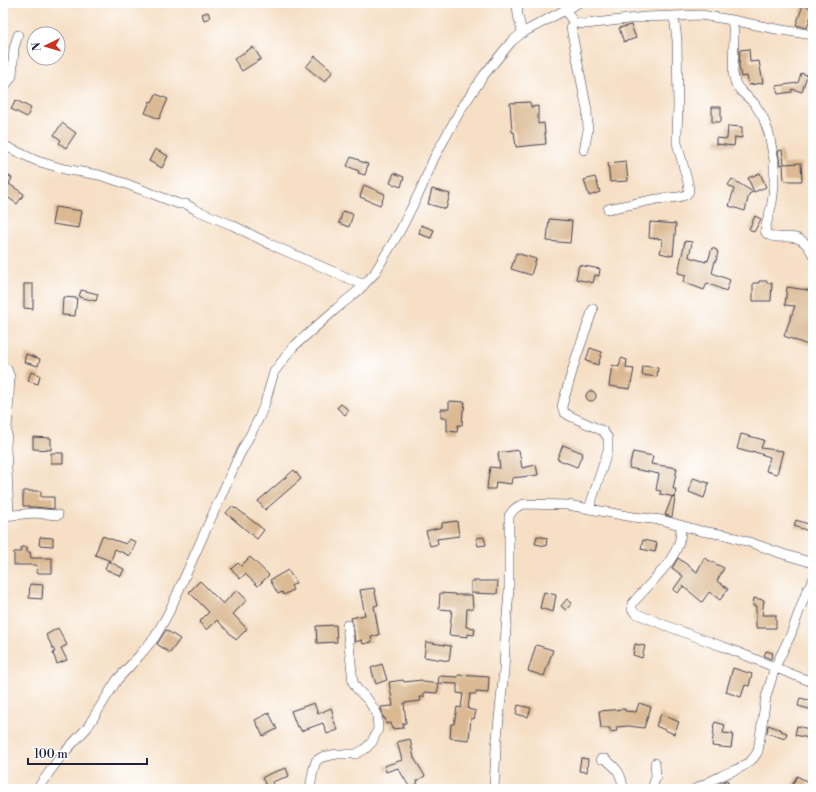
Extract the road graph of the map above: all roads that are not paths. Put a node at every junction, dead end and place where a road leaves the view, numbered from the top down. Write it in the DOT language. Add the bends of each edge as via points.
graph roads {
  1 [pos="517,3"];
  2 [pos="578,3"];
  3 [pos="566,10"];
  4 [pos="674,16"];
  5 [pos="732,20"];
  6 [pos="573,22"];
  7 [pos="522,33"];
  8 [pos="18,35"];
  9 [pos="813,35"];
  10 [pos="3,89"];
  11 [pos="3,146"];
  12 [pos="584,150"];
  13 [pos="608,209"];
  14 [pos="813,255"];
  15 [pos="364,285"];
  16 [pos="593,309"];
  17 [pos="3,367"];
  18 [pos="589,508"];
  19 [pos="6,515"];
  20 [pos="58,515"];
  21 [pos="680,525"];
  22 [pos="813,563"];
  23 [pos="813,580"];
  24 [pos="347,625"];
  25 [pos="775,667"];
  26 [pos="813,682"];
  27 [pos="601,759"];
  28 [pos="655,763"];
  29 [pos="37,789"];
  30 [pos="310,789"];
  31 [pos="494,789"];
  32 [pos="623,789"];
  33 [pos="652,789"];
  34 [pos="695,789"];
  1 -- 7 [label="street"];
  2 -- 3 [label="street"];
  3 -- 6 [label="street"];
  3 -- 7 [label="street"];
  4 -- 5 [label="street" via="701,15"];
  4 -- 6 [label="street" via="586,24"];
  4 -- 13 [label="street" via="677,40 677,134 689,191 679,197"];
  5 -- 9 [label="street"];
  5 -- 14 [label="street" via="733,74 736,85 754,103 763,117 774,160 772,203 765,230 770,236 800,239"];
  6 -- 12 [label="street" via="572,33 587,110 588,130"];
  7 -- 15 [label="street" via="511,42 484,75 461,109 434,158 401,229 374,274"];
  8 -- 10 [label="street" via="14,48 12,76"];
  11 -- 15 [label="street" via="37,161 99,175 178,204 186,204"];
  15 -- 29 [label="street" via="293,347 274,372 259,418 155,637 117,680 87,728 61,756"];
  16 -- 18 [label="street" via="562,406 564,412 603,431 608,438 608,450"];
  17 -- 19 [label="street" via="7,369 10,377"];
  18 -- 21 [label="street"];
  18 -- 31 [label="street" via="524,504 514,509 509,516 509,590"];
  19 -- 20 [label="street"];
  21 -- 22 [label="street" via="726,534"];
  21 -- 25 [label="street" via="680,543 674,554 660,574 632,604 632,609 635,613"];
  23 -- 25 [label="street"];
  24 -- 30 [label="street" via="353,682 377,714 378,729 372,742 356,754 337,754 316,761"];
  25 -- 26 [label="street"];
  25 -- 34 [label="street" via="766,697 758,751 754,758"];
  27 -- 32 [label="street" via="614,766 620,774"];
  28 -- 33 [label="street" via="656,776"];
}
